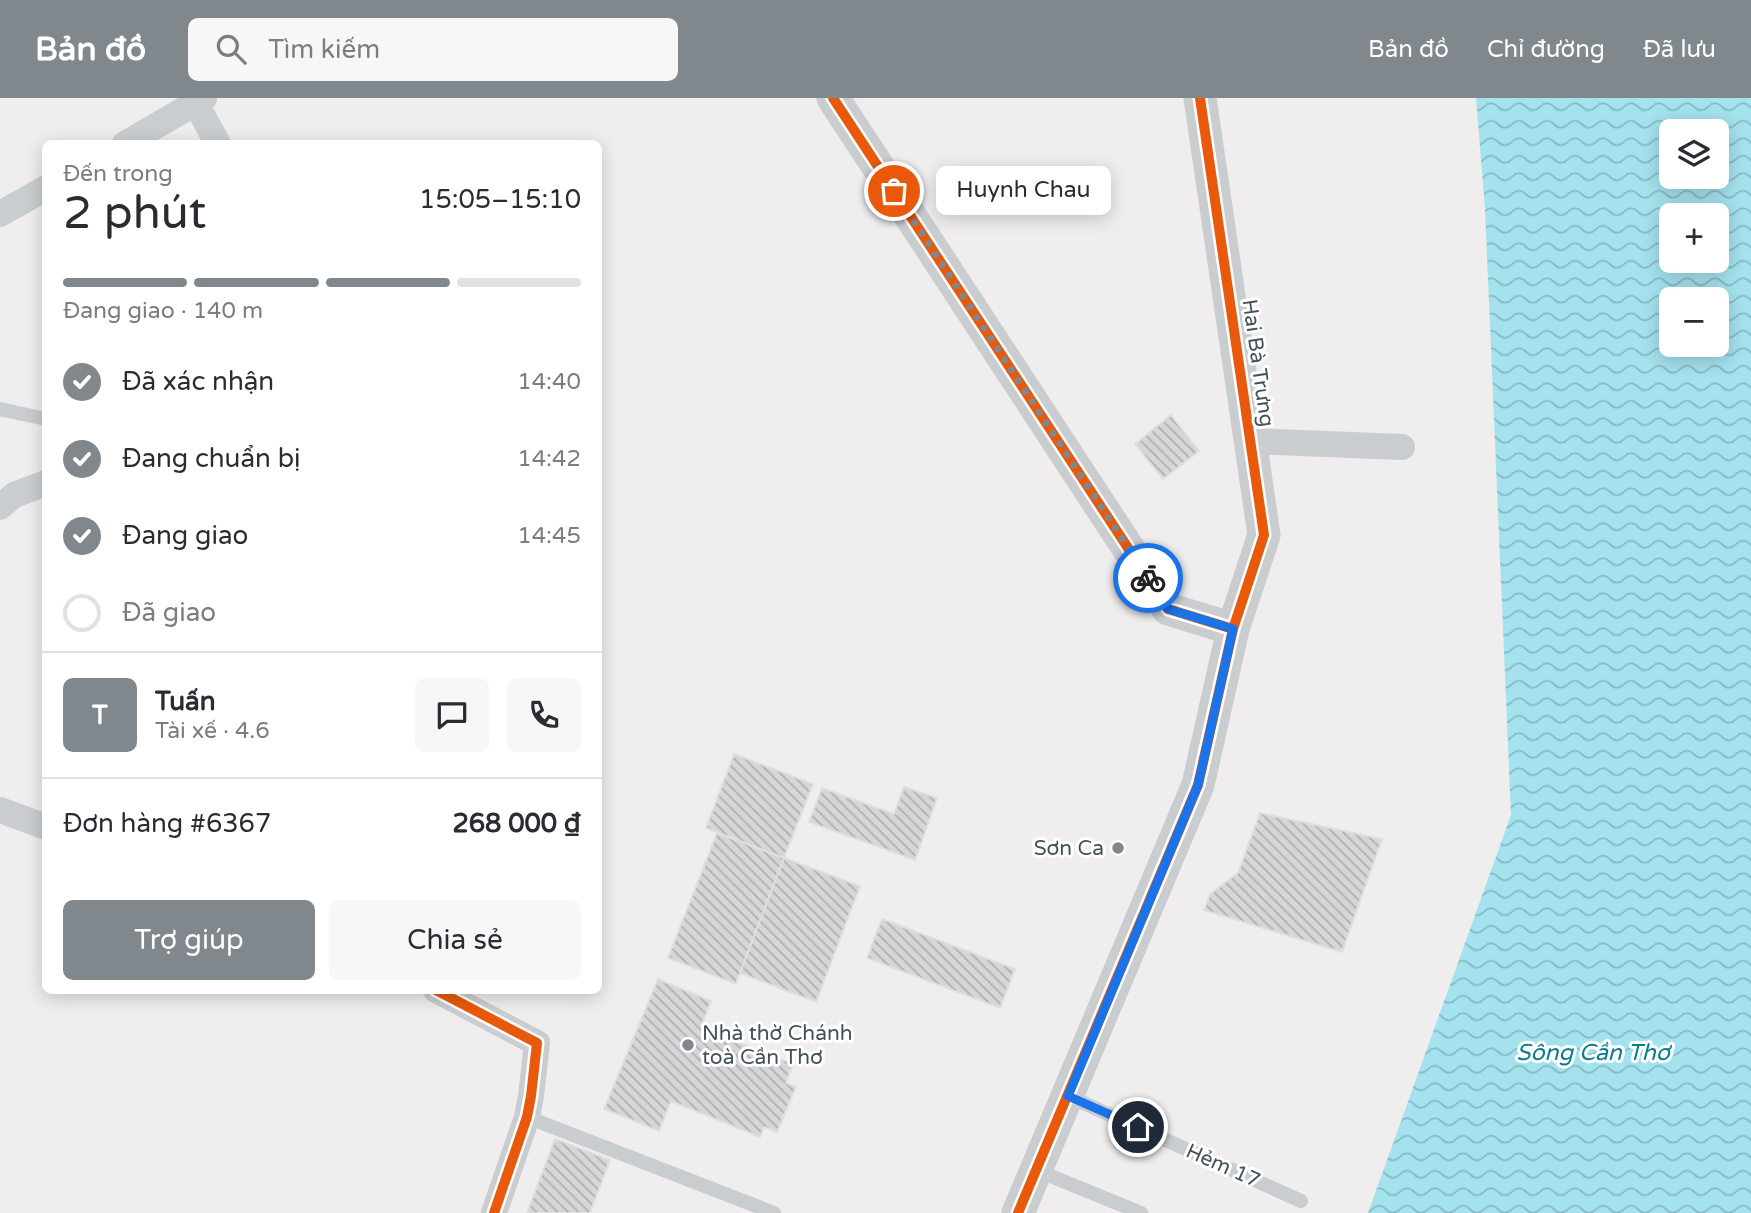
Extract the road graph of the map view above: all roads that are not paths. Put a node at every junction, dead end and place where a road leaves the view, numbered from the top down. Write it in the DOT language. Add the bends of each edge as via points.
graph roads {
  1 [pos="832,98"];
  2 [pos="1200,98"];
  3 [pos="198,100"];
  4 [pos="132,140"];
  5 [pos="216,140"];
  6 [pos="42,190"];
  7 [pos="0,214"];
  8 [pos="0,409"];
  9 [pos="42,418"];
  10 [pos="1250,441"];
  11 [pos="1402,447"];
  12 [pos="42,484"];
  13 [pos="0,507"];
  14 [pos="1233,629"];
  15 [pos="0,810"];
  16 [pos="42,826"];
  17 [pos="444,994"];
  18 [pos="1068,1096"];
  19 [pos="527,1117"];
  20 [pos="1036,1170"];
  21 [pos="1301,1201"];
  22 [pos="494,1213"];
  23 [pos="774,1213"];
  24 [pos="1018,1213"];
  25 [pos="1141,1213"];
  1 -- 14 [label="street" via="1168,609"];
  2 -- 10 [label="street, Hai Bà Trưng"];
  3 -- 4 [label="street"];
  3 -- 5 [label="street"];
  6 -- 7 [label="street"];
  8 -- 9 [label="lane"];
  10 -- 11 [label="street"];
  10 -- 14 [label="street, Hai Bà Trưng" via="1264,536"];
  12 -- 13 [label="street" via="14,495"];
  14 -- 18 [label="street, Hai Bà Trưng" via="1198,785"];
  15 -- 16 [label="street"];
  17 -- 19 [label="street" via="537,1042"];
  18 -- 20 [label="street, Hai Bà Trưng"];
  18 -- 21 [label="lane, Hẻm 17"];
  19 -- 22 [label="street"];
  19 -- 23 [label="lane"];
  20 -- 24 [label="street, Hai Bà Trưng"];
  20 -- 25 [label="lane"];
}
